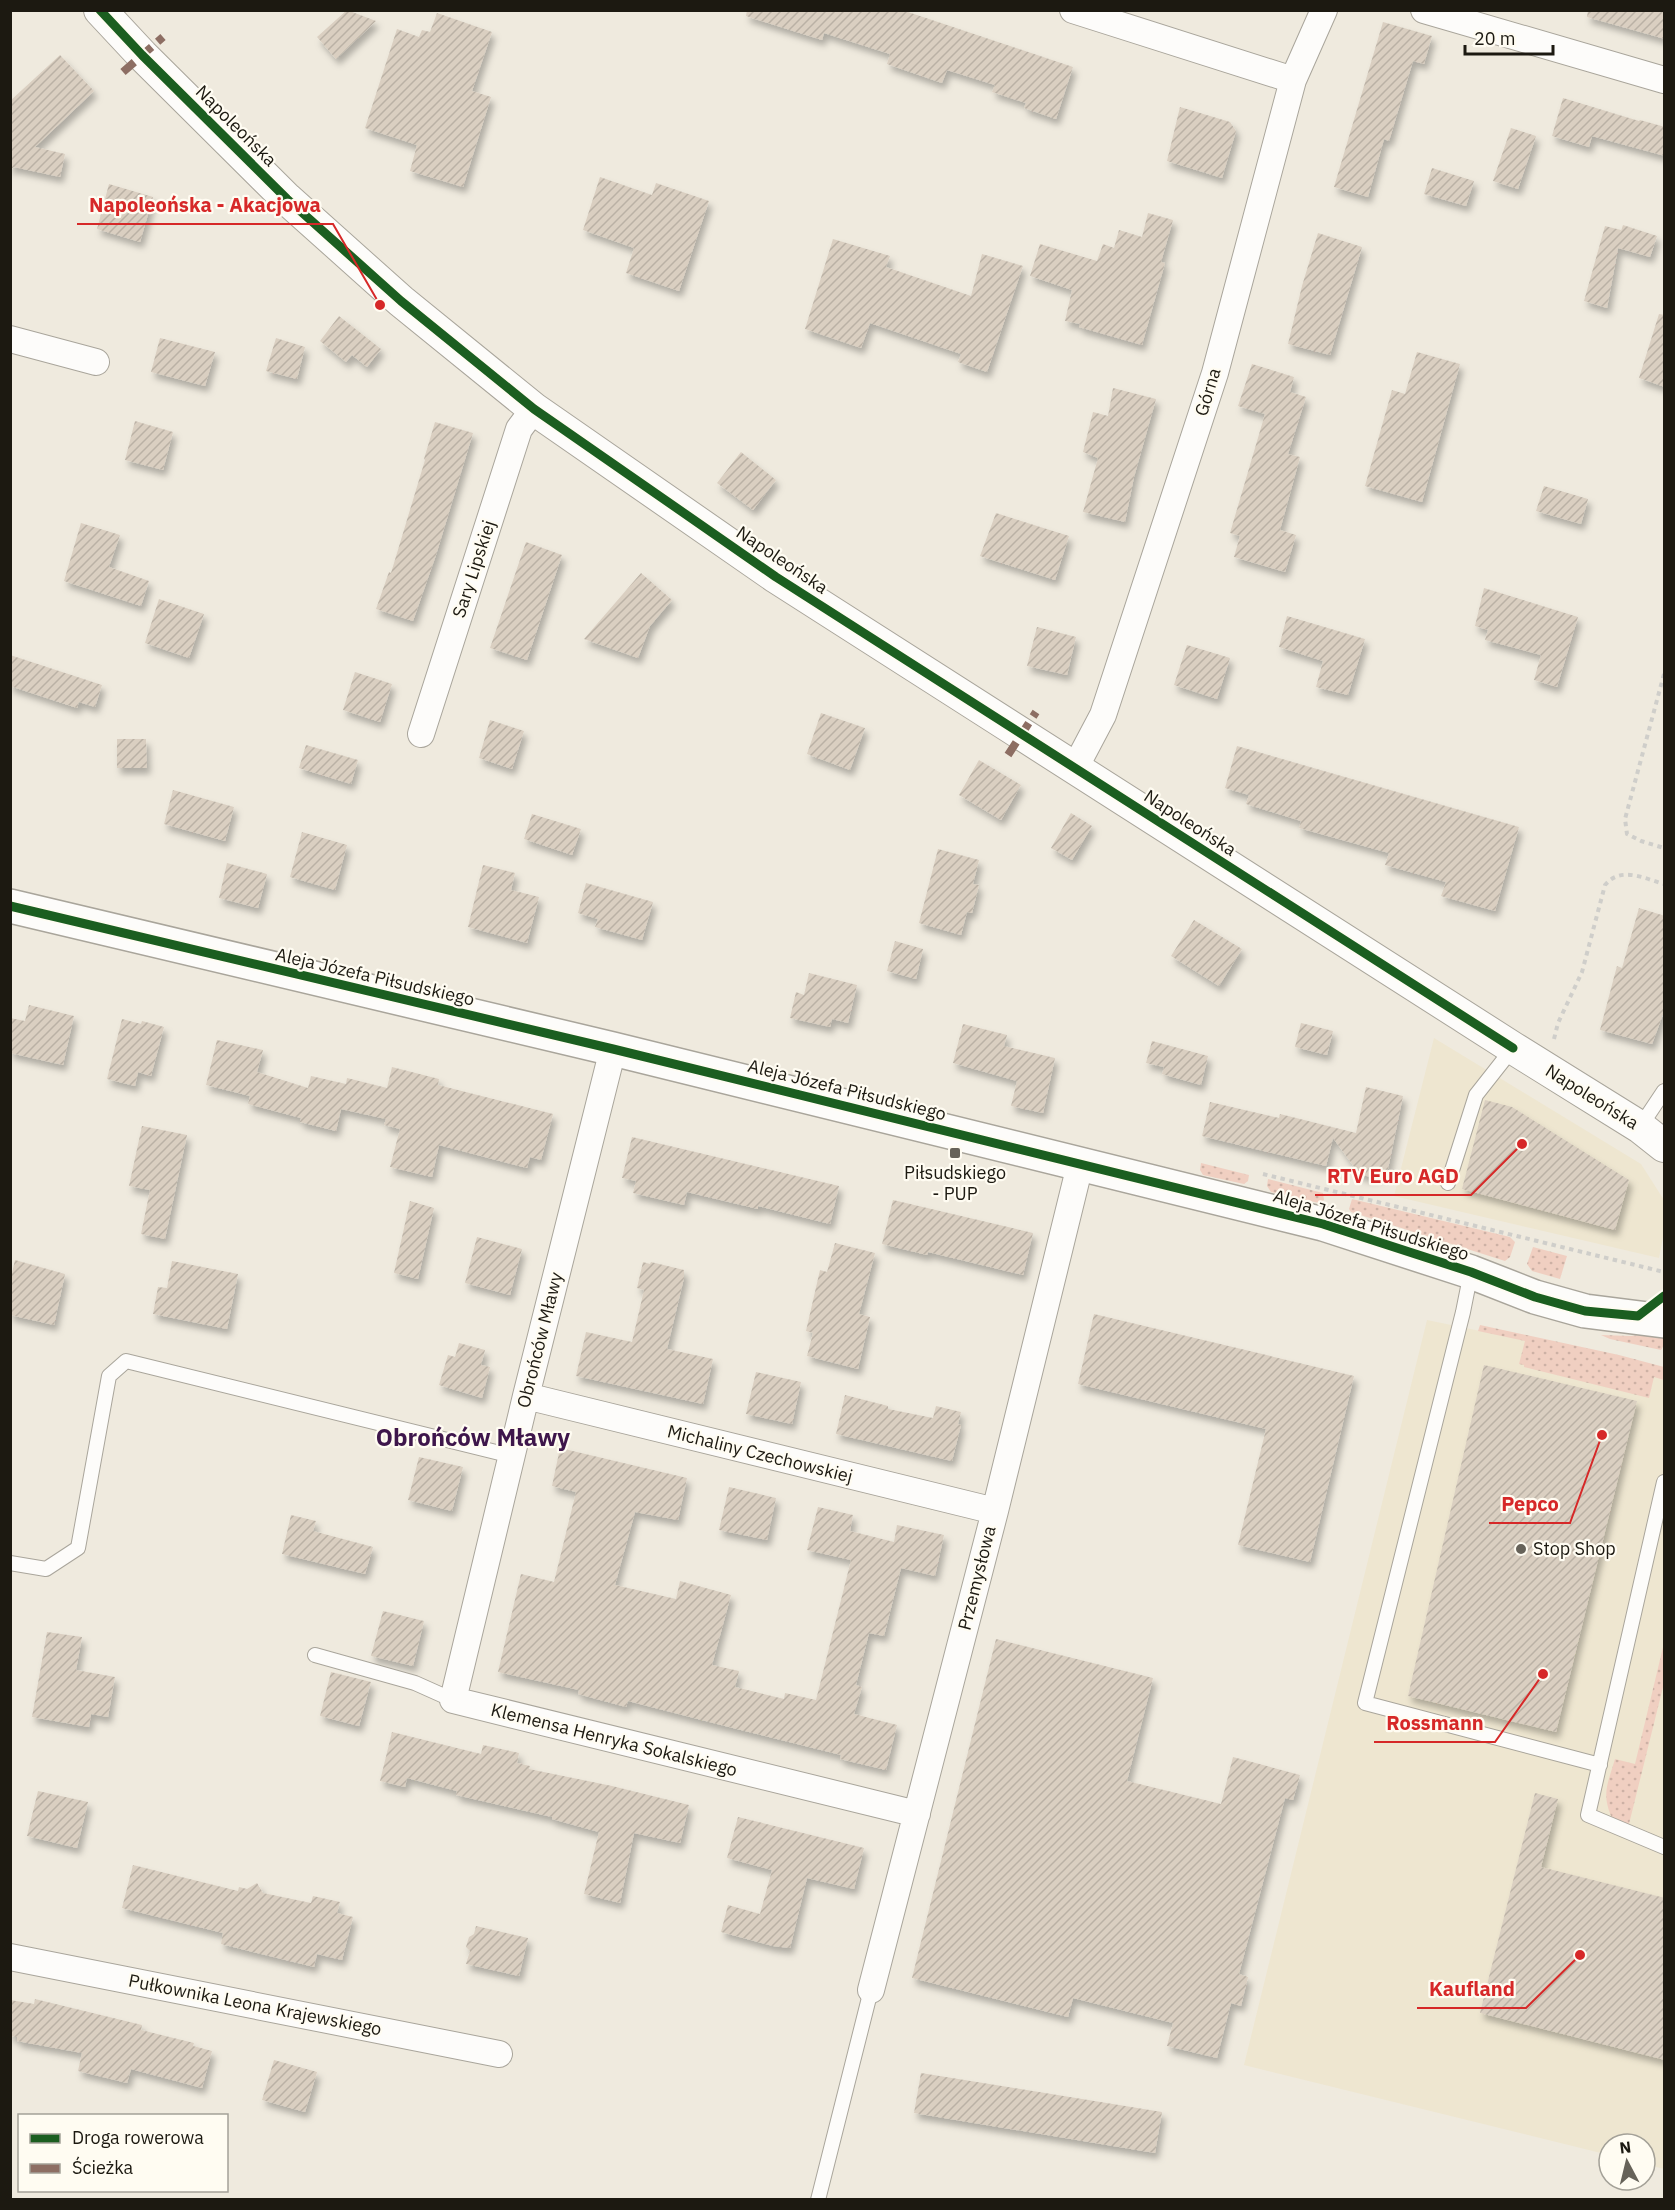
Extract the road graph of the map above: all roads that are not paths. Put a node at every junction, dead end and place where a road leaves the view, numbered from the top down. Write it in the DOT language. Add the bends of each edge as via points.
graph roads {
  1 [pos="1073,10"];
  2 [pos="1324,10"];
  3 [pos="1424,10"];
  4 [pos="101,11"];
  5 [pos="1293,80"];
  6 [pos="1665,80"];
  7 [pos="10,339"];
  8 [pos="96,362"];
  9 [pos="534,409"];
  10 [pos="421,734"];
  11 [pos="1075,768"];
  12 [pos="10,906"];
  13 [pos="1513,1048"];
  14 [pos="613,1049"];
  15 [pos="1665,1091"];
  16 [pos="1640,1127"];
  17 [pos="1665,1146"];
  18 [pos="1080,1165"];
  19 [pos="1448,1184"];
  20 [pos="1472,1272"];
  21 [pos="1665,1296"];
  22 [pos="1651,1318"];
  23 [pos="526,1396"];
  24 [pos="512,1456"];
  25 [pos="1665,1482"];
  26 [pos="995,1511"];
  27 [pos="10,1563"];
  28 [pos="315,1656"];
  29 [pos="453,1700"];
  30 [pos="1600,1765"];
  31 [pos="917,1814"];
  32 [pos="1664,1843"];
  33 [pos="10,1957"];
  34 [pos="871,1990"];
  35 [pos="499,2054"];
  36 [pos="818,2199"];
  1 -- 5 [label="street"];
  2 -- 5 [label="street, Górna"];
  3 -- 6 [label="street"];
  4 -- 9 [label="street, Napoleońska" via="287,199 401,301"];
  5 -- 11 [label="street, Górna" via="1215,373 1103,715"];
  7 -- 8 [label="street"];
  9 -- 10 [label="street, Sary Lipskiej" via="519,429"];
  9 -- 11 [label="street, Napoleońska" via="776,578"];
  11 -- 13 [label="street, Napoleońska"];
  12 -- 14 [label="main road, Aleja Józefa Piłsudskiego"];
  13 -- 16 [label="street, Napoleońska"];
  13 -- 19 [label="lane" via="1476,1095"];
  14 -- 18 [label="main road, Aleja Józefa Piłsudskiego"];
  14 -- 23 [label="street, Obrońców Mławy"];
  15 -- 16 [label="lane"];
  16 -- 17 [label="street, Napoleońska"];
  18 -- 20 [label="main road, Aleja Józefa Piłsudskiego" via="1323,1224"];
  18 -- 26 [label="street, Przemysłowa"];
  20 -- 22 [label="main road, Aleja Józefa Piłsudskiego" via="1535,1297 1585,1311"];
  20 -- 30 [label="lane" via="1365,1703"];
  21 -- 22 [label="main road, Aleja Józefa Piłsudskiego"];
  23 -- 24 [label="street, Obrońców Mławy"];
  23 -- 26 [label="street, Michaliny Czechowskiej"];
  24 -- 27 [label="lane" via="126,1361 109,1376 78,1548 46,1569"];
  24 -- 29 [label="street, Obrońców Mławy"];
  25 -- 30 [label="lane"];
  26 -- 31 [label="street, Przemysłowa"];
  28 -- 29 [label="lane, Klemensa Henryka Sokalskiego" via="415,1683"];
  29 -- 31 [label="street, Klemensa Henryka Sokalskiego"];
  30 -- 32 [label="lane" via="1588,1815"];
  31 -- 34 [label="street, Przemysłowa"];
  33 -- 35 [label="street, Pułkownika Leona Krajewskiego"];
  34 -- 36 [label="lane"];
}
